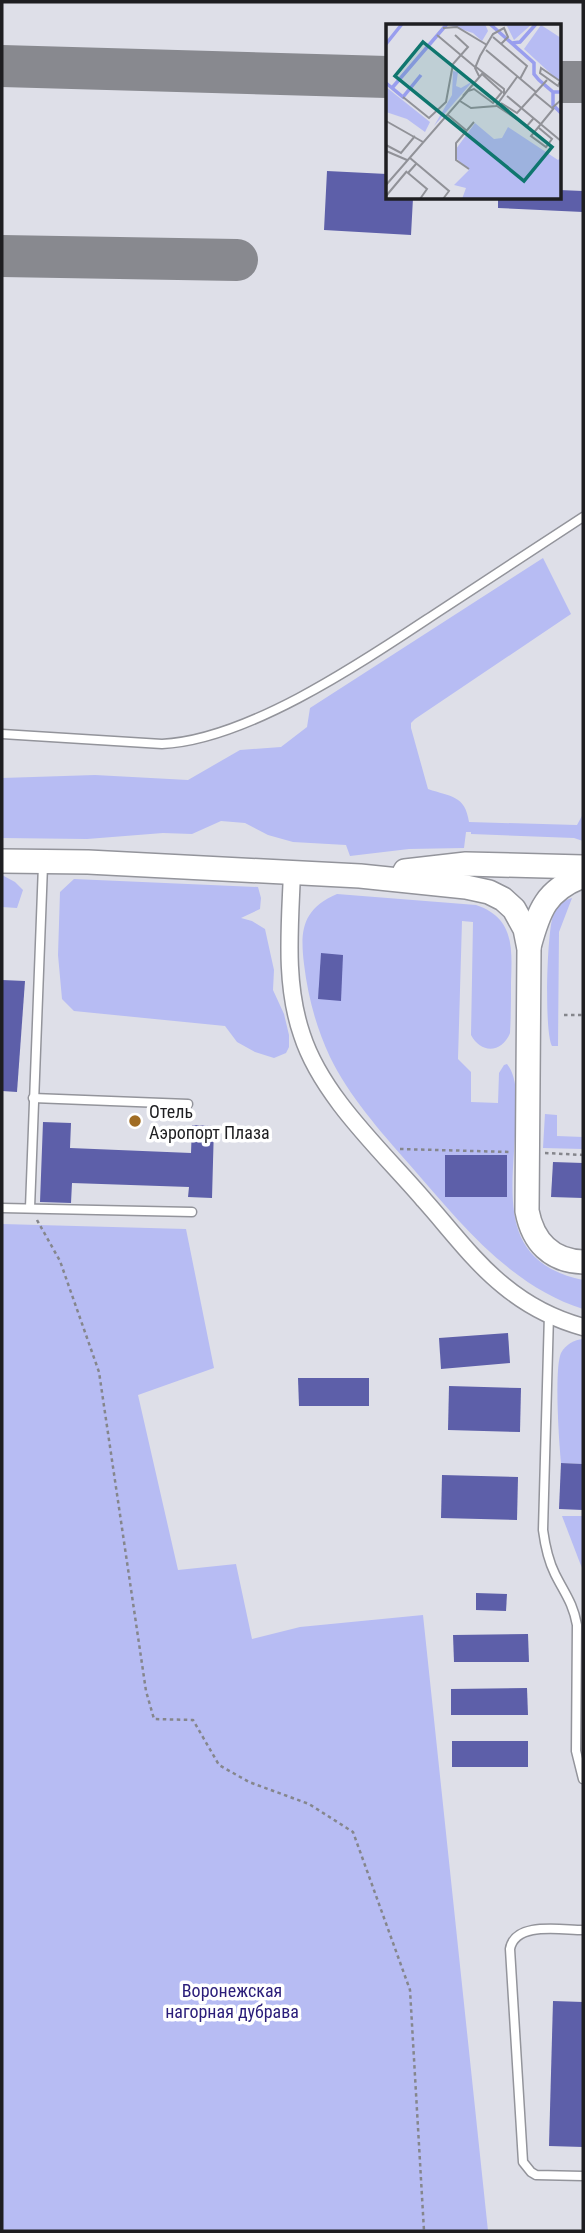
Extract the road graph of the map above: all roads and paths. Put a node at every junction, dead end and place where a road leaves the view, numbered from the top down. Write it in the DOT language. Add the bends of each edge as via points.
graph roads {
  1 [pos="583,517"];
  2 [pos="2,734"];
  3 [pos="2,861"];
  4 [pos="43,862"];
  5 [pos="583,867"];
  6 [pos="292,872"];
  7 [pos="360,876"];
  8 [pos="583,876"];
  9 [pos="529,949"];
  10 [pos="564,1015"];
  11 [pos="583,1015"];
  12 [pos="33,1098"];
  13 [pos="188,1104"];
  14 [pos="400,1149"];
  15 [pos="527,1153"];
  16 [pos="583,1155"];
  17 [pos="2,1208"];
  18 [pos="30,1208"];
  19 [pos="192,1212"];
  20 [pos="582,1263"];
  21 [pos="549,1314"];
  22 [pos="583,1327"];
  23 [pos="583,1779"];
  24 [pos="583,1930"];
  25 [pos="583,2176"];
  26 [pos="424,2231"];
  1 -- 2 [label="lane" via="352,667 214,735 162,744"];
  3 -- 4 [label="main road"];
  4 -- 6 [label="main road"];
  4 -- 12 [label="lane"];
  5 -- 7 [label="main road" via="466,864"];
  6 -- 7 [label="main road"];
  6 -- 21 [label="street" via="290,969 298,1024 312,1058 349,1114 484,1267 521,1299"];
  7 -- 9 [label="main road" via="489,892 514,909"];
  8 -- 9 [label="main road" via="550,896 540,911"];
  9 -- 15 [label="main road"];
  10 -- 11 [label="path"];
  12 -- 13 [label="lane"];
  12 -- 18 [label="lane"];
  14 -- 15 [label="path"];
  15 -- 16 [label="path"];
  15 -- 20 [label="main road" via="527,1211 534,1236 551,1254"];
  17 -- 18 [label="lane"];
  18 -- 19 [label="lane"];
  18 -- 26 [label="path" via="60,1261 99,1372 146,1691 154,1719 193,1720 219,1765 249,1782 309,1804 353,1832 410,1990"];
  21 -- 22 [label="street"];
  21 -- 23 [label="lane" via="542,1530 550,1563 574,1607 577,1625 576,1751"];
  24 -- 25 [label="lane" via="523,1931 510,1949 523,2162 536,2175"];
}
